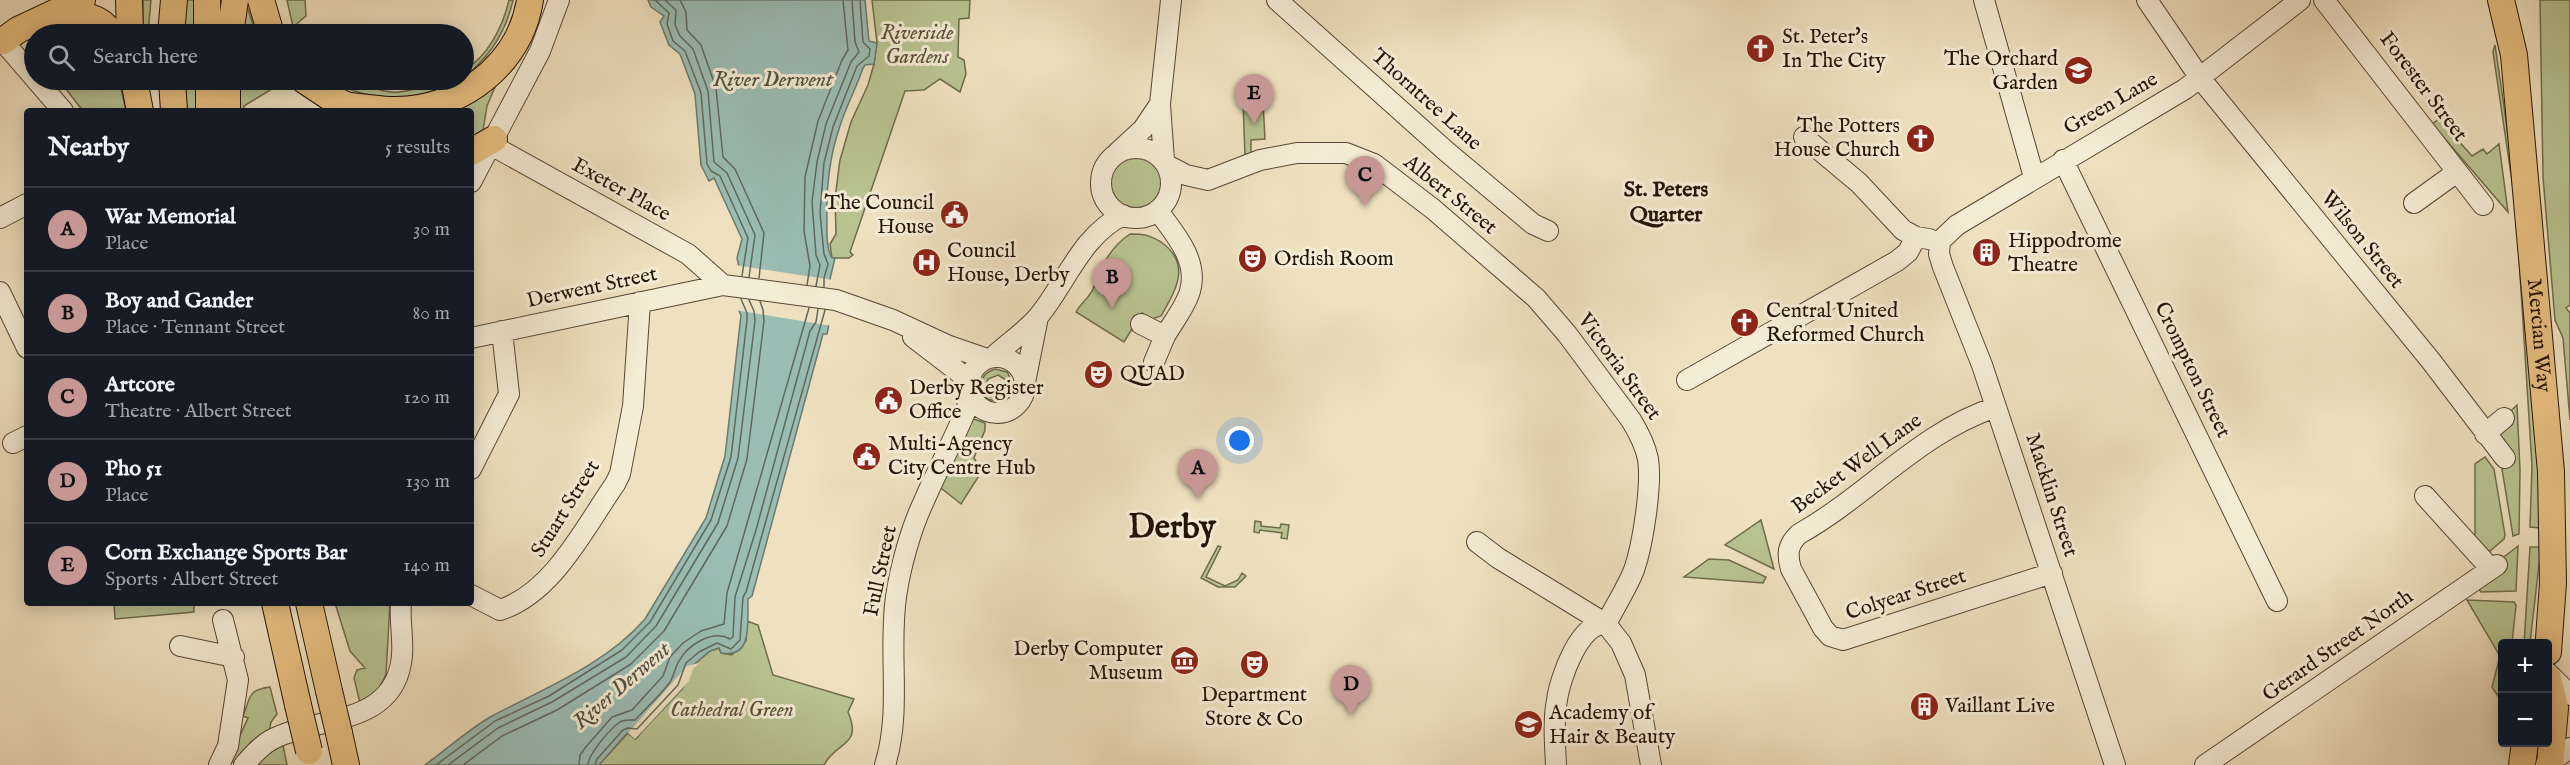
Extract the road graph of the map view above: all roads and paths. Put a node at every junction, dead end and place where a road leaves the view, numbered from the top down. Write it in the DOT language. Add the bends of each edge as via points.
graph roads {
  1 [pos="82,0"];
  2 [pos="129,0"];
  3 [pos="207,0"];
  4 [pos="235,0"];
  5 [pos="261,0"];
  6 [pos="530,0"];
  7 [pos="559,0"];
  8 [pos="1171,0"];
  9 [pos="1277,0"];
  10 [pos="1984,0"];
  11 [pos="2147,0"];
  12 [pos="2300,0"];
  13 [pos="2324,0"];
  14 [pos="2501,0"];
  15 [pos="2519,0"];
  16 [pos="50,15"];
  17 [pos="31,24"];
  18 [pos="103,24"];
  19 [pos="130,24"];
  20 [pos="207,24"];
  21 [pos="231,24"];
  22 [pos="268,24"];
  23 [pos="24,27"];
  24 [pos="1,40"];
  25 [pos="2514,55"];
  26 [pos="24,66"];
  27 [pos="2200,78"];
  28 [pos="474,86"];
  29 [pos="39,90"];
  30 [pos="45,90"];
  31 [pos="136,90"];
  32 [pos="172,90"];
  33 [pos="209,90"];
  34 [pos="227,90"];
  35 [pos="319,90"];
  36 [pos="469,90"];
  37 [pos="1160,104"];
  38 [pos="48,108"];
  39 [pos="60,108"];
  40 [pos="140,108"];
  41 [pos="174,108"];
  42 [pos="209,108"];
  43 [pos="228,108"];
  44 [pos="352,108"];
  45 [pos="419,108"];
  46 [pos="1804,137"];
  47 [pos="485,145"];
  48 [pos="1119,152"];
  49 [pos="2063,160"];
  50 [pos="1165,163"];
  51 [pos="2457,172"];
  52 [pos="474,174"];
  53 [pos="2034,177"];
  54 [pos="1102,191"];
  55 [pos="2414,203"];
  56 [pos="2482,205"];
  57 [pos="24,206"];
  58 [pos="1158,211"];
  59 [pos="1123,215"];
  60 [pos="0,218"];
  61 [pos="1548,231"];
  62 [pos="1916,237"];
  63 [pos="1940,241"];
  64 [pos="1086,245"];
  65 [pos="727,285"];
  66 [pos="1524,287"];
  67 [pos="0,292"];
  68 [pos="640,302"];
  69 [pos="1038,317"];
  70 [pos="893,320"];
  71 [pos="1141,324"];
  72 [pos="502,331"];
  73 [pos="1165,336"];
  74 [pos="474,337"];
  75 [pos="24,342"];
  76 [pos="990,358"];
  77 [pos="1154,362"];
  78 [pos="1687,380"];
  79 [pos="1025,382"];
  80 [pos="970,388"];
  81 [pos="1996,407"];
  82 [pos="2504,418"];
  83 [pos="2485,434"];
  84 [pos="2505,458"];
  85 [pos="474,463"];
  86 [pos="2425,496"];
  87 [pos="1477,542"];
  88 [pos="2052,573"];
  89 [pos="1800,586"];
  90 [pos="474,597"];
  91 [pos="2277,601"];
  92 [pos="276,606"];
  93 [pos="310,606"];
  94 [pos="401,606"];
  95 [pos="223,620"];
  96 [pos="1606,624"];
  97 [pos="2548,639"];
  98 [pos="180,646"];
  99 [pos="234,657"];
  100 [pos="2552,678"];
  101 [pos="2551,693"];
  102 [pos="2570,695"];
  103 [pos="2524,747"];
  104 [pos="307,760"];
  105 [pos="2554,760"];
  106 [pos="219,765"];
  107 [pos="244,765"];
  108 [pos="346,765"];
  109 [pos="885,765"];
  110 [pos="1556,765"];
  111 [pos="1651,765"];
  112 [pos="2115,765"];
  113 [pos="2205,765"];
  114 [pos="2522,765"];
  1 -- 16 [label="main road"];
  2 -- 19 [label="main road"];
  3 -- 20 [label="main road"];
  4 -- 21 [label="main road"];
  5 -- 22 [label="main road"];
  6 -- 28 [label="main road" via="524,25 509,52 494,71"];
  7 -- 47 [label="street" via="540,51"];
  8 -- 37 [label="street"];
  9 -- 61 [label="street, Thorntree Lane" via="1447,152 1533,224"];
  10 -- 53 [label="street"];
  11 -- 27 [label="street, Wilson Street"];
  12 -- 27 [label="street, Green Lane"];
  13 -- 51 [label="street, Forester Street"];
  14 -- 25 [label="main road, Mercian Way"];
  15 -- 25 [label="main road, Mercian Way"];
  16 -- 17 [label="main road"];
  16 -- 18 [label="main road" via="91,16"];
  23 -- 24 [label="main road"];
  24 -- 26 [label="street"];
  25 -- 97 [label="main road, Mercian Way" via="2551,472 2553,583"];
  27 -- 49 [label="street, Green Lane"];
  27 -- 83 [label="street, Wilson Street" via="2431,361"];
  29 -- 38 [label="street"];
  30 -- 39 [label="street"];
  31 -- 40 [label="main road"];
  32 -- 41 [label="main road"];
  33 -- 42 [label="main road"];
  34 -- 43 [label="main road"];
  35 -- 44 [label="main road"];
  36 -- 45 [label="main road"];
  37 -- 48 [label="street" via="1143,129"];
  37 -- 50 [label="street"];
  46 -- 62 [label="street" via="1859,183 1903,230"];
  47 -- 52 [label="street"];
  47 -- 65 [label="street, Exeter Place" via="688,254"];
  48 -- 50 [label="street" via="1143,148"];
  48 -- 54 [label="street" via="1105,167"];
  49 -- 53 [label="street, Green Lane"];
  49 -- 91 [label="street, Crompton Street"];
  50 -- 58 [label="street" via="1171,175 1171,191"];
  50 -- 66 [label="street, Albert Street" via="1186,175 1208,180 1260,160 1287,155 1320,152 1359,157 1425,203"];
  51 -- 55 [label="street"];
  51 -- 56 [label="street, Forester Street"];
  53 -- 63 [label="street, Green Lane" via="1957,225"];
  54 -- 59 [label="street" via="1109,205"];
  54 -- 64 [label="street"];
  57 -- 60 [label="street"];
  58 -- 59 [label="street" via="1143,218"];
  58 -- 73 [label="street" via="1185,250 1192,274 1190,291"];
  59 -- 64 [label="street"];
  62 -- 63 [label="street"];
  62 -- 78 [label="street" via="1908,252 1897,261"];
  63 -- 81 [label="street, Macklin Street" via="1943,267"];
  64 -- 69 [label="street"];
  65 -- 68 [label="street, Derwent Street"];
  65 -- 70 [label="street, Derwent Street" via="836,300"];
  66 -- 96 [label="street, Victoria Street" via="1597,374 1631,420 1646,451 1649,481 1637,558"];
  67 -- 75 [label="street"];
  68 -- 72 [label="street, Derwent Street"];
  68 -- 90 [label="street, Stuart Street" via="630,428 615,484 545,583 500,610"];
  69 -- 76 [label="street"];
  69 -- 79 [label="street"];
  70 -- 76 [label="street, Derwent Street" via="949,346"];
  70 -- 80 [label="street, Derwent Street"];
  71 -- 73 [label="street"];
  72 -- 74 [label="street, Derwent Street"];
  72 -- 85 [label="street" via="509,394"];
  73 -- 77 [label="street"];
  76 -- 79 [label="street, Derwent Street" via="1005,358 1016,364"];
  76 -- 80 [label="street" via="975,367"];
  79 -- 80 [label="street, Derwent Street" via="1021,400 1006,412 987,412 976,405"];
  80 -- 109 [label="street, Full Street" via="961,427 922,503 896,596 895,716"];
  81 -- 88 [label="street, Macklin Street"];
  81 -- 89 [label="street, Becket Well Lane" via="1972,415 1922,445 1792,540 1788,560"];
  82 -- 83 [label="street"];
  83 -- 84 [label="street, Wilson Street"];
  86 -- 113 [label="street, Gerard Street North" via="2494,567"];
  87 -- 96 [label="street"];
  88 -- 89 [label="street, Colyear Street" via="1844,640 1830,636 1823,628"];
  88 -- 112 [label="street, Macklin Street"];
  92 -- 104 [label="main road, bridge"];
  93 -- 108 [label="main road, bridge"];
  94 -- 107 [label="street" via="401,663 384,696 352,716 271,740"];
  95 -- 99 [label="street"];
  96 -- 110 [label="street" via="1588,628 1562,681 1555,727"];
  96 -- 111 [label="street" via="1621,643 1635,675"];
  98 -- 99 [label="street"];
  99 -- 106 [label="street" via="238,680 236,707 228,746"];
  100 -- 102 [label="street"];
  101 -- 105 [label="main road" via="2555,708"];
  103 -- 114 [label="main road"];
}
